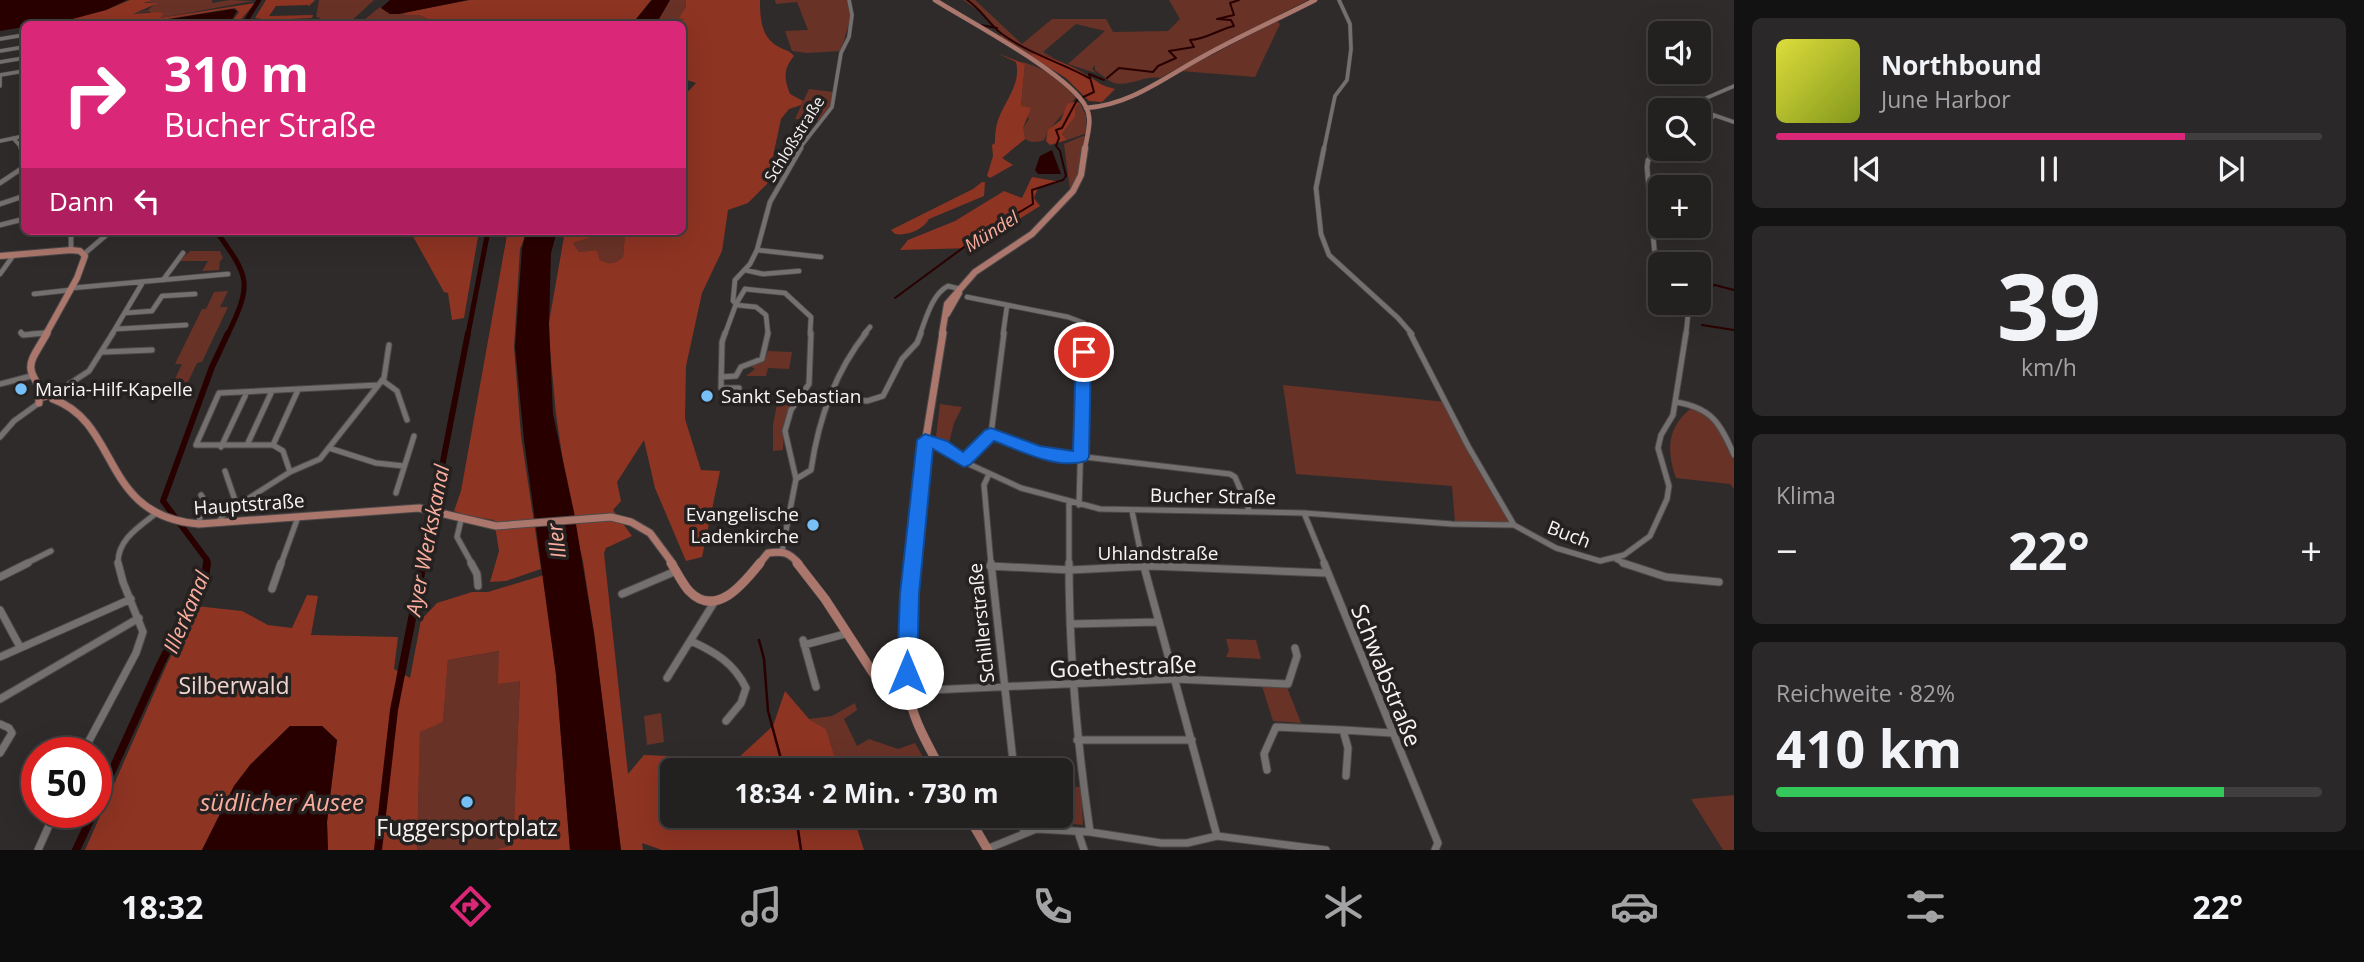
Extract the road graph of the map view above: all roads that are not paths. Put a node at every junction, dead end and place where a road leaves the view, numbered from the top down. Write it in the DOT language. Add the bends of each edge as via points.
graph roads {
  1 [pos="849,0"];
  2 [pos="935,0"];
  3 [pos="1315,0"];
  4 [pos="1339,0"];
  5 [pos="21,36"];
  6 [pos="0,39"];
  7 [pos="21,48"];
  8 [pos="0,51"];
  9 [pos="21,58"];
  10 [pos="0,62"];
  11 [pos="21,72"];
  12 [pos="0,76"];
  13 [pos="0,86"];
  14 [pos="1734,86"];
  15 [pos="1702,98"];
  16 [pos="1112,104"];
  17 [pos="1085,105"];
  18 [pos="1098,108"];
  19 [pos="1711,115"];
  20 [pos="1711,117"];
  21 [pos="1716,117"];
  22 [pos="1090,119"];
  23 [pos="1734,122"];
  24 [pos="21,137"];
  25 [pos="13,138"];
  26 [pos="0,141"];
  27 [pos="21,147"];
  28 [pos="1648,160"];
  29 [pos="21,169"];
  30 [pos="0,183"];
  31 [pos="21,197"];
  32 [pos="0,204"];
  33 [pos="21,220"];
  34 [pos="0,225"];
  35 [pos="72,235"];
  36 [pos="106,235"];
  37 [pos="71,250"];
  38 [pos="757,250"];
  39 [pos="1655,252"];
  40 [pos="82,253"];
  41 [pos="183,253"];
  42 [pos="0,256"];
  43 [pos="13,256"];
  44 [pos="821,257"];
  45 [pos="743,271"];
  46 [pos="799,271"];
  47 [pos="0,274"];
  48 [pos="228,274"];
  49 [pos="163,280"];
  50 [pos="143,282"];
  51 [pos="71,289"];
  52 [pos="745,289"];
  53 [pos="960,289"];
  54 [pos="33,294"];
  55 [pos="195,294"];
  56 [pos="967,297"];
  57 [pos="736,305"];
  58 [pos="1007,306"];
  59 [pos="125,313"];
  60 [pos="1688,315"];
  61 [pos="186,325"];
  62 [pos="870,327"];
  63 [pos="116,329"];
  64 [pos="21,332"];
  65 [pos="45,334"];
  66 [pos="389,345"];
  67 [pos="152,350"];
  68 [pos="103,352"];
  69 [pos="31,376"];
  70 [pos="721,377"];
  71 [pos="380,382"];
  72 [pos="0,384"];
  73 [pos="739,388"];
  74 [pos="298,390"];
  75 [pos="272,391"];
  76 [pos="247,392"];
  77 [pos="45,395"];
  78 [pos="833,396"];
  79 [pos="54,397"];
  80 [pos="1676,402"];
  81 [pos="39,403"];
  82 [pos="407,420"];
  83 [pos="991,434"];
  84 [pos="414,436"];
  85 [pos="0,437"];
  86 [pos="925,440"];
  87 [pos="247,445"];
  88 [pos="273,445"];
  89 [pos="220,447"];
  90 [pos="329,448"];
  91 [pos="1734,455"];
  92 [pos="1081,457"];
  93 [pos="964,461"];
  94 [pos="403,469"];
  95 [pos="225,471"];
  96 [pos="290,472"];
  97 [pos="989,474"];
  98 [pos="796,479"];
  99 [pos="396,493"];
  100 [pos="201,495"];
  101 [pos="1069,502"];
  102 [pos="1079,505"];
  103 [pos="237,506"];
  104 [pos="1132,511"];
  105 [pos="1250,512"];
  106 [pos="1304,513"];
  107 [pos="154,515"];
  108 [pos="298,517"];
  109 [pos="461,520"];
  110 [pos="218,523"];
  111 [pos="196,524"];
  112 [pos="1514,525"];
  113 [pos="51,551"];
  114 [pos="782,551"];
  115 [pos="1616,559"];
  116 [pos="990,566"];
  117 [pos="1144,568"];
  118 [pos="1070,570"];
  119 [pos="677,571"];
  120 [pos="1326,573"];
  121 [pos="0,577"];
  122 [pos="1719,582"];
  123 [pos="478,586"];
  124 [pos="272,589"];
  125 [pos="622,594"];
  126 [pos="131,599"];
  127 [pos="715,601"];
  128 [pos="0,610"];
  129 [pos="139,618"];
  130 [pos="1158,622"];
  131 [pos="1070,624"];
  132 [pos="845,634"];
  133 [pos="691,641"];
  134 [pos="20,647"];
  135 [pos="1295,648"];
  136 [pos="0,657"];
  137 [pos="907,673"];
  138 [pos="667,678"];
  139 [pos="1175,679"];
  140 [pos="1073,685"];
  141 [pos="816,687"];
  142 [pos="887,687"];
  143 [pos="1003,688"];
  144 [pos="909,693"];
  145 [pos="0,699"];
  146 [pos="726,721"];
  147 [pos="0,724"];
  148 [pos="1343,730"];
  149 [pos="1392,733"];
  150 [pos="91,737"];
  151 [pos="1077,740"];
  152 [pos="1192,740"];
  153 [pos="0,753"];
  154 [pos="935,758"];
  155 [pos="1012,758"];
  156 [pos="1267,770"];
  157 [pos="1346,776"];
  158 [pos="48,828"];
  159 [pos="975,828"];
  160 [pos="1023,828"];
  161 [pos="1024,832"];
  162 [pos="1078,832"];
  163 [pos="1090,832"];
  164 [pos="1217,836"];
  165 [pos="1284,847"];
  166 [pos="987,849"];
  167 [pos="38,850"];
  168 [pos="1084,850"];
  169 [pos="1326,850"];
  170 [pos="1435,850"];
  1 -- 38 [label="street, Schloßstraße" via="849,37 841,53 832,107 795,155 770,202"];
  2 -- 17 [label="main road" via="1060,78"];
  3 -- 16 [label="main road"];
  4 -- 112 [label="street" via="1352,35 1348,80 1335,96 1316,188 1321,234 1329,255 1398,318 1417,342 1468,446"];
  5 -- 6 [label="street"];
  7 -- 8 [label="street"];
  9 -- 10 [label="street"];
  11 -- 12 [label="street"];
  12 -- 13 [label="street"];
  14 -- 15 [label="street"];
  16 -- 17 [label="main road"];
  16 -- 18 [label="main road"];
  17 -- 18 [label="main road"];
  17 -- 22 [label="main road"];
  18 -- 22 [label="main road"];
  19 -- 21 [label="street"];
  20 -- 21 [label="street"];
  21 -- 23 [label="street"];
  22 -- 53 [label="main road" via="1081,175 1073,191 1032,234 987,263"];
  24 -- 25 [label="street"];
  25 -- 26 [label="street"];
  25 -- 27 [label="street"];
  28 -- 39 [label="street"];
  29 -- 30 [label="street"];
  31 -- 32 [label="street"];
  33 -- 34 [label="street"];
  35 -- 37 [label="street"];
  36 -- 40 [label="street"];
  37 -- 40 [label="main road"];
  37 -- 43 [label="main road"];
  38 -- 44 [label="street"];
  38 -- 45 [label="street, Schloßstraße"];
  40 -- 51 [label="main road" via="82,268"];
  41 -- 49 [label="street"];
  42 -- 43 [label="main road"];
  43 -- 47 [label="street"];
  45 -- 46 [label="street"];
  45 -- 52 [label="street"];
  45 -- 57 [label="street, Schloßstraße" via="733,290"];
  48 -- 49 [label="street"];
  49 -- 50 [label="street"];
  50 -- 51 [label="street"];
  50 -- 59 [label="street"];
  51 -- 54 [label="street"];
  51 -- 65 [label="main road"];
  52 -- 57 [label="street"];
  52 -- 98 [label="street" via="785,293 811,317 809,384 791,410 785,431"];
  53 -- 78 [label="street" via="942,289 917,343 902,359 883,396 867,401"];
  53 -- 86 [label="main road" via="947,314"];
  55 -- 59 [label="street" via="162,296 152,311"];
  56 -- 58 [label="street"];
  57 -- 70 [label="street, Schloßstraße" via="722,342"];
  57 -- 70 [label="street" via="755,307 766,315 767,344 762,359 741,367 736,376"];
  58 -- 83 [label="street"];
  58 -- 92 [label="street" via="1083,320"];
  59 -- 63 [label="street"];
  60 -- 80 [label="street"];
  61 -- 63 [label="street"];
  62 -- 78 [label="street"];
  63 -- 68 [label="street"];
  64 -- 65 [label="street"];
  65 -- 69 [label="main road" via="31,362"];
  66 -- 71 [label="street"];
  67 -- 68 [label="street"];
  68 -- 79 [label="street" via="89,371"];
  69 -- 72 [label="street"];
  69 -- 77 [label="main road"];
  70 -- 73 [label="street" via="721,387"];
  71 -- 74 [label="street"];
  71 -- 82 [label="street" via="397,388"];
  71 -- 90 [label="street"];
  74 -- 75 [label="street"];
  74 -- 88 [label="street"];
  75 -- 76 [label="street"];
  75 -- 87 [label="street"];
  76 -- 89 [label="street"];
  76 -- 89 [label="street" via="219,393 196,445"];
  77 -- 79 [label="main road"];
  77 -- 81 [label="main road"];
  78 -- 98 [label="street" via="817,431 811,470"];
  79 -- 81 [label="main road"];
  79 -- 107 [label="main road, Hauptstraße" via="82,415 106,457"];
  80 -- 91 [label="street" via="1700,407 1714,417"];
  80 -- 115 [label="street" via="1658,448 1670,486 1663,509 1650,536"];
  81 -- 85 [label="street"];
  83 -- 92 [label="street" via="1038,451"];
  83 -- 93 [label="street"];
  84 -- 94 [label="street"];
  86 -- 93 [label="street, Bucher Straße"];
  86 -- 137 [label="main road" via="909,594"];
  87 -- 88 [label="street"];
  87 -- 89 [label="street"];
  88 -- 96 [label="street" via="283,450"];
  90 -- 94 [label="street" via="385,468"];
  90 -- 96 [label="street" via="313,464"];
  92 -- 102 [label="street"];
  92 -- 105 [label="street" via="1230,474"];
  93 -- 97 [label="street, Bucher Straße"];
  94 -- 99 [label="street"];
  95 -- 103 [label="street"];
  96 -- 103 [label="street"];
  97 -- 101 [label="street, Bucher Straße"];
  97 -- 116 [label="street, Schillerstraße" via="984,485"];
  98 -- 114 [label="street"];
  100 -- 111 [label="street"];
  101 -- 102 [label="street, Bucher Straße"];
  101 -- 118 [label="street"];
  102 -- 104 [label="street, Bucher Straße"];
  103 -- 110 [label="street"];
  104 -- 105 [label="street, Bucher Straße"];
  104 -- 117 [label="street"];
  105 -- 106 [label="street, Bucher Straße"];
  106 -- 112 [label="street, Bucher Straße"];
  106 -- 120 [label="street, Schwabstraße"];
  107 -- 111 [label="main road, Hauptstraße"];
  107 -- 126 [label="street" via="132,532 118,553 118,573"];
  108 -- 109 [label="main road, Hauptstraße" via="425,509"];
  108 -- 110 [label="main road, Hauptstraße"];
  108 -- 124 [label="street"];
  109 -- 119 [label="main road, Hauptstraße" via="496,526 611,517 650,533"];
  109 -- 123 [label="street" via="457,537 477,574"];
  110 -- 111 [label="main road, Hauptstraße"];
  112 -- 115 [label="street, Buch" via="1573,555"];
  113 -- 121 [label="street"];
  114 -- 127 [label="main road" via="768,553 740,590"];
  114 -- 132 [label="main road" via="806,572"];
  115 -- 122 [label="street, Buch" via="1664,578"];
  116 -- 118 [label="street, Uhlandstraße"];
  116 -- 143 [label="street, Schillerstraße"];
  117 -- 118 [label="street, Uhlandstraße"];
  117 -- 120 [label="street, Uhlandstraße"];
  117 -- 130 [label="street"];
  118 -- 131 [label="street"];
  119 -- 125 [label="street"];
  119 -- 127 [label="main road" via="698,599"];
  120 -- 149 [label="street, Schwabstraße"];
  126 -- 129 [label="street"];
  126 -- 134 [label="street"];
  127 -- 133 [label="street"];
  128 -- 134 [label="street"];
  129 -- 145 [label="street"];
  129 -- 150 [label="street" via="143,632 136,653"];
  130 -- 131 [label="street"];
  130 -- 139 [label="street"];
  131 -- 140 [label="street"];
  132 -- 141 [label="street" via="804,643"];
  132 -- 142 [label="main road"];
  133 -- 138 [label="street"];
  133 -- 146 [label="street" via="730,661 740,673 746,688"];
  134 -- 136 [label="street"];
  135 -- 139 [label="street, Goethestraße" via="1297,656 1287,684"];
  137 -- 142 [label="main road" via="899,685"];
  137 -- 144 [label="main road"];
  139 -- 140 [label="street, Goethestraße"];
  139 -- 152 [label="street"];
  140 -- 143 [label="street, Goethestraße"];
  140 -- 151 [label="street"];
  142 -- 144 [label="main road" via="894,694"];
  143 -- 144 [label="street, Goethestraße"];
  143 -- 155 [label="street, Schillerstraße"];
  144 -- 154 [label="main road"];
  147 -- 153 [label="street" via="12,733"];
  148 -- 149 [label="street"];
  148 -- 156 [label="street" via="1276,727 1264,754"];
  148 -- 157 [label="street" via="1348,748"];
  149 -- 170 [label="street, Schwabstraße" via="1438,843"];
  151 -- 152 [label="street"];
  151 -- 163 [label="street"];
  152 -- 164 [label="street"];
  158 -- 167 [label="street"];
  159 -- 166 [label="main road"];
  160 -- 161 [label="street"];
  161 -- 162 [label="street"];
  161 -- 166 [label="street"];
  162 -- 163 [label="street"];
  162 -- 168 [label="street"];
  163 -- 164 [label="street" via="1187,843"];
  164 -- 165 [label="street"];
  165 -- 169 [label="street"];
}
